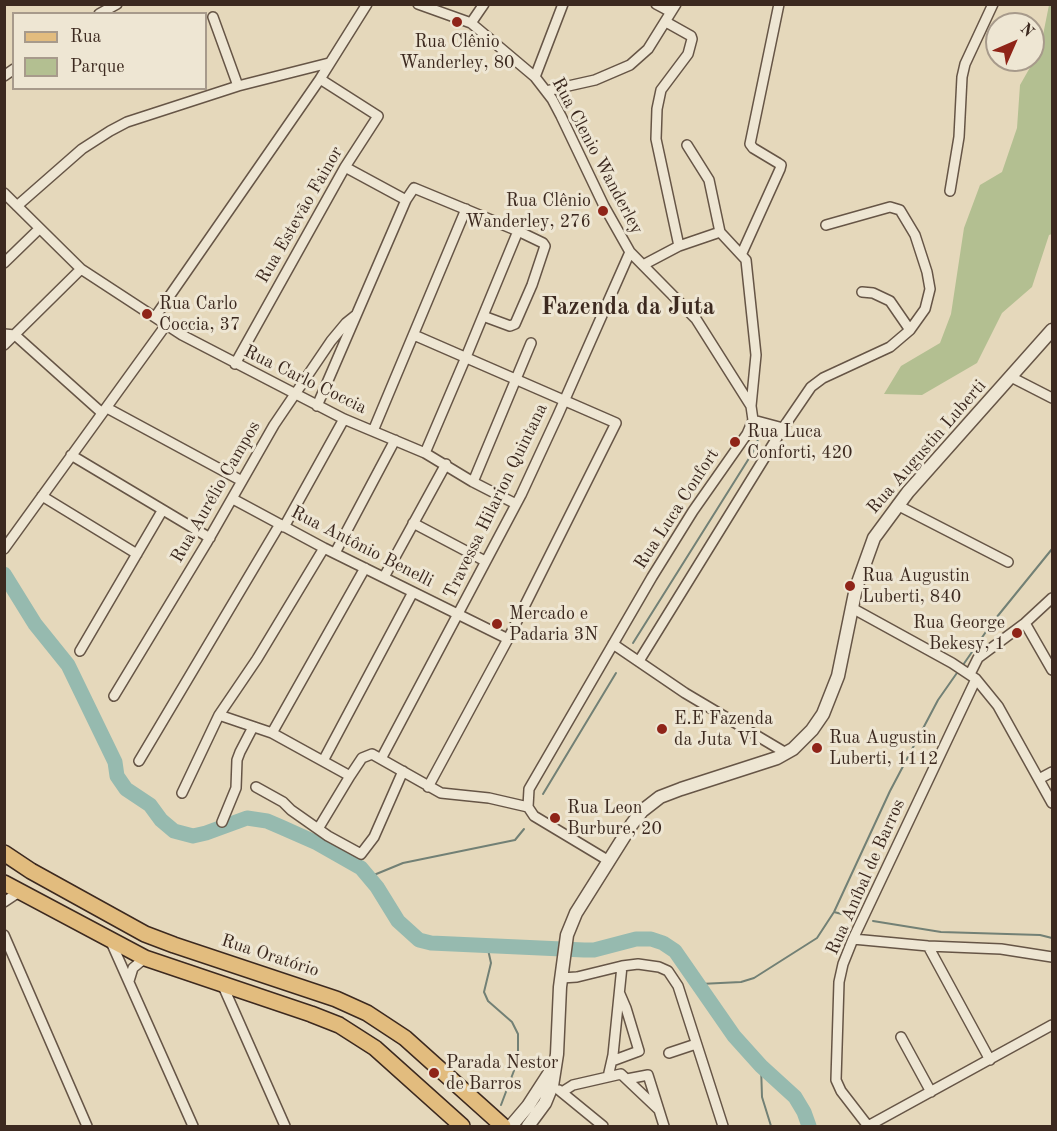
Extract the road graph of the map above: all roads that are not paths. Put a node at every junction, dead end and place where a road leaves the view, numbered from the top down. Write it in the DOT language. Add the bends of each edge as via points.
graph roads {
  1 [pos="117,4"];
  2 [pos="367,4"];
  3 [pos="418,4"];
  4 [pos="484,4"];
  5 [pos="563,4"];
  6 [pos="656,4"];
  7 [pos="779,4"];
  8 [pos="993,4"];
  9 [pos="674,8"];
  10 [pos="103,12"];
  11 [pos="213,17"];
  12 [pos="666,22"];
  13 [pos="471,23"];
  14 [pos="329,63"];
  15 [pos="535,77"];
  16 [pos="320,79"];
  17 [pos="238,86"];
  18 [pos="546,91"];
  19 [pos="687,145"];
  20 [pos="345,167"];
  21 [pos="950,191"];
  22 [pos="5,195"];
  23 [pos="406,200"];
  24 [pos="17,206"];
  25 [pos="466,209"];
  26 [pos="826,225"];
  27 [pos="39,229"];
  28 [pos="518,231"];
  29 [pos="720,232"];
  30 [pos="679,246"];
  31 [pos="630,252"];
  32 [pos="742,253"];
  33 [pos="4,263"];
  34 [pos="643,265"];
  35 [pos="81,269"];
  36 [pos="862,292"];
  37 [pos="358,313"];
  38 [pos="483,316"];
  39 [pos="155,317"];
  40 [pos="166,325"];
  41 [pos="910,330"];
  42 [pos="1053,330"];
  43 [pos="10,335"];
  44 [pos="414,335"];
  45 [pos="531,343"];
  46 [pos="4,345"];
  47 [pos="466,357"];
  48 [pos="235,364"];
  49 [pos="1011,377"];
  50 [pos="517,379"];
  51 [pos="294,395"];
  52 [pos="1053,398"];
  53 [pos="565,399"];
  54 [pos="317,406"];
  55 [pos="751,406"];
  56 [pos="104,411"];
  57 [pos="344,419"];
  58 [pos="753,420"];
  59 [pos="783,428"];
  60 [pos="374,431"];
  61 [pos="394,440"];
  62 [pos="425,453"];
  63 [pos="70,455"];
  64 [pos="446,464"];
  65 [pos="242,481"];
  66 [pos="473,482"];
  67 [pos="42,496"];
  68 [pos="233,499"];
  69 [pos="516,504"];
  70 [pos="897,505"];
  71 [pos="162,511"];
  72 [pos="413,523"];
  73 [pos="282,525"];
  74 [pos="210,538"];
  75 [pos="324,548"];
  76 [pos="4,549"];
  77 [pos="335,553"];
  78 [pos="137,554"];
  79 [pos="485,561"];
  80 [pos="1008,562"];
  81 [pos="365,568"];
  82 [pos="384,577"];
  83 [pos="413,592"];
  84 [pos="1053,598"];
  85 [pos="852,608"];
  86 [pos="459,614"];
  87 [pos="1025,623"];
  88 [pos="508,639"];
  89 [pos="613,644"];
  90 [pos="80,651"];
  91 [pos="639,661"];
  92 [pos="1053,670"];
  93 [pos="970,675"];
  94 [pos="114,696"];
  95 [pos="219,715"];
  96 [pos="253,727"];
  97 [pos="272,733"];
  98 [pos="786,753"];
  99 [pos="381,759"];
  100 [pos="139,761"];
  101 [pos="323,761"];
  102 [pos="403,771"];
  103 [pos="1053,772"];
  104 [pos="348,779"];
  105 [pos="1038,779"];
  106 [pos="256,787"];
  107 [pos="428,787"];
  108 [pos="182,793"];
  109 [pos="1053,803"];
  110 [pos="528,807"];
  111 [pos="222,822"];
  112 [pos="318,829"];
  113 [pos="4,853"];
  114 [pos="609,861"];
  115 [pos="4,883"];
  116 [pos="19,892"];
  117 [pos="4,902"];
  118 [pos="4,935"];
  119 [pos="853,939"];
  120 [pos="111,942"];
  121 [pos="928,946"];
  122 [pos="1053,957"];
  123 [pos="145,958"];
  124 [pos="622,966"];
  125 [pos="562,967"];
  126 [pos="129,981"];
  127 [pos="224,986"];
  128 [pos="620,994"];
  129 [pos="245,999"];
  130 [pos="237,1015"];
  131 [pos="1053,1025"];
  132 [pos="902,1037"];
  133 [pos="696,1044"];
  134 [pos="669,1053"];
  135 [pos="612,1060"];
  136 [pos="990,1060"];
  137 [pos="608,1077"];
  138 [pos="627,1079"];
  139 [pos="552,1086"];
  140 [pos="931,1092"];
  141 [pos="659,1110"];
  142 [pos="489,1114"];
  143 [pos="457,1125"];
  144 [pos="87,1126"];
  145 [pos="193,1126"];
  146 [pos="285,1126"];
  147 [pos="504,1126"];
  148 [pos="511,1126"];
  149 [pos="528,1126"];
  150 [pos="603,1126"];
  151 [pos="664,1126"];
  152 [pos="723,1126"];
  153 [pos="868,1126"];
  1 -- 10 [label="street"];
  2 -- 14 [label="street"];
  3 -- 13 [label="street, Rua Clenio Wanderley"];
  4 -- 13 [label="street"];
  5 -- 15 [label="street"];
  6 -- 9 [label="street"];
  7 -- 32 [label="street" via="750,144 781,165"];
  8 -- 21 [label="street" via="965,64 960,85 959,137"];
  9 -- 12 [label="street"];
  11 -- 17 [label="street"];
  12 -- 18 [label="street" via="648,49 630,65 595,80"];
  12 -- 30 [label="street" via="692,39 688,54 662,90 657,109 656,139"];
  13 -- 15 [label="street, Rua Clenio Wanderley"];
  14 -- 16 [label="street"];
  14 -- 17 [label="street"];
  15 -- 18 [label="street, Rua Clenio Wanderley"];
  16 -- 20 [label="street, Rua Estevão Fainor" via="378,116"];
  16 -- 39 [label="street"];
  17 -- 24 [label="street" via="110,131 75,155"];
  18 -- 31 [label="street, Rua Clenio Wanderley"];
  19 -- 29 [label="street" via="709,180"];
  20 -- 23 [label="street"];
  20 -- 48 [label="street, Rua Estevão Fainor"];
  22 -- 24 [label="street, Rua Carlo Coccia"];
  23 -- 25 [label="street" via="414,188"];
  23 -- 37 [label="street"];
  24 -- 27 [label="street, Rua Carlo Coccia"];
  25 -- 28 [label="street"];
  25 -- 44 [label="street"];
  26 -- 41 [label="street" via="890,207 904,216 915,235 930,289 925,309"];
  27 -- 33 [label="street"];
  27 -- 35 [label="street, Rua Carlo Coccia"];
  28 -- 38 [label="street"];
  28 -- 38 [label="street" via="545,246 532,285 515,324 510,326"];
  29 -- 30 [label="street"];
  29 -- 32 [label="street"];
  30 -- 34 [label="street"];
  31 -- 34 [label="street, Rua Clenio Wanderley"];
  31 -- 53 [label="street, Travessa Hilarion Quintana"];
  32 -- 55 [label="street" via="749,272 756,342"];
  34 -- 55 [label="street, Rua Clenio Wanderley" via="696,319"];
  35 -- 39 [label="street, Rua Carlo Coccia"];
  35 -- 43 [label="street"];
  36 -- 41 [label="street" via="891,301"];
  37 -- 51 [label="street, Rua Aurélio Campos" via="340,330"];
  37 -- 54 [label="street"];
  38 -- 47 [label="street"];
  39 -- 40 [label="street, Rua Carlo Coccia"];
  40 -- 48 [label="street, Rua Carlo Coccia"];
  40 -- 56 [label="street"];
  41 -- 59 [label="street" via="890,347 818,382"];
  42 -- 49 [label="street, Rua Augustin Luberti"];
  43 -- 46 [label="street"];
  43 -- 56 [label="street"];
  44 -- 47 [label="street"];
  44 -- 60 [label="street"];
  45 -- 50 [label="street"];
  47 -- 50 [label="street"];
  47 -- 62 [label="street"];
  48 -- 51 [label="street, Rua Carlo Coccia"];
  49 -- 52 [label="street"];
  49 -- 70 [label="street, Rua Augustin Luberti"];
  50 -- 53 [label="street"];
  50 -- 66 [label="street"];
  51 -- 54 [label="street, Rua Carlo Coccia"];
  51 -- 65 [label="street, Rua Aurélio Campos"];
  53 -- 69 [label="street, Travessa Hilarion Quintana"];
  53 -- 88 [label="street" via="616,423"];
  54 -- 57 [label="street, Rua Carlo Coccia"];
  55 -- 58 [label="street, Rua Clenio Wanderley"];
  56 -- 63 [label="street"];
  56 -- 65 [label="street"];
  57 -- 60 [label="street, Rua Carlo Coccia"];
  57 -- 73 [label="street"];
  58 -- 59 [label="street"];
  58 -- 89 [label="street, Rua Luca Confort"];
  59 -- 91 [label="street"];
  60 -- 61 [label="street, Rua Carlo Coccia"];
  61 -- 62 [label="street, Rua Carlo Coccia"];
  61 -- 77 [label="street"];
  62 -- 64 [label="street, Rua Carlo Coccia"];
  63 -- 67 [label="street"];
  63 -- 71 [label="street"];
  64 -- 66 [label="street, Rua Carlo Coccia"];
  64 -- 72 [label="street"];
  65 -- 68 [label="street, Rua Aurélio Campos"];
  66 -- 69 [label="street, Rua Carlo Coccia"];
  67 -- 76 [label="street"];
  67 -- 78 [label="street"];
  68 -- 73 [label="street, Rua Antônio Benelli"];
  68 -- 74 [label="street, Rua Aurélio Campos"];
  69 -- 79 [label="street, Travessa Hilarion Quintana"];
  70 -- 80 [label="street"];
  70 -- 85 [label="street, Rua Augustin Luberti" via="867,552"];
  71 -- 74 [label="street"];
  71 -- 78 [label="street"];
  72 -- 79 [label="street"];
  72 -- 82 [label="street"];
  73 -- 75 [label="street, Rua Antônio Benelli"];
  73 -- 100 [label="street"];
  74 -- 94 [label="street, Rua Aurélio Campos"];
  75 -- 77 [label="street, Rua Antônio Benelli"];
  75 -- 95 [label="street"];
  77 -- 81 [label="street, Rua Antônio Benelli"];
  78 -- 90 [label="street"];
  79 -- 86 [label="street, Travessa Hilarion Quintana"];
  81 -- 82 [label="street, Rua Antônio Benelli"];
  81 -- 97 [label="street"];
  82 -- 83 [label="street, Rua Antônio Benelli"];
  83 -- 86 [label="street, Rua Antônio Benelli"];
  83 -- 101 [label="street"];
  84 -- 87 [label="street, Rua Aníbal de Barros"];
  85 -- 93 [label="street"];
  85 -- 98 [label="street, Rua Augustin Luberti" via="838,676 823,714 801,742"];
  86 -- 88 [label="street, Rua Antônio Benelli"];
  86 -- 99 [label="street, Travessa Hilarion Quintana"];
  87 -- 92 [label="street"];
  87 -- 93 [label="street, Rua Aníbal de Barros" via="978,658"];
  88 -- 107 [label="street"];
  89 -- 91 [label="street"];
  89 -- 110 [label="street, Rua Luca Confort" via="529,789"];
  91 -- 98 [label="street"];
  93 -- 105 [label="street" via="998,706"];
  93 -- 119 [label="street, Rua Aníbal de Barros"];
  95 -- 96 [label="street"];
  95 -- 108 [label="street"];
  96 -- 97 [label="street"];
  96 -- 111 [label="street" via="237,760 236,788"];
  97 -- 101 [label="street"];
  98 -- 114 [label="street, Rua Augustin Luberti" via="660,798 642,811"];
  99 -- 102 [label="street"];
  99 -- 104 [label="street" via="366,755"];
  101 -- 104 [label="street"];
  102 -- 107 [label="street"];
  102 -- 112 [label="street" via="374,837 362,854"];
  103 -- 105 [label="street"];
  104 -- 112 [label="street"];
  105 -- 109 [label="street"];
  106 -- 112 [label="street"];
  107 -- 110 [label="street" via="445,795 489,798"];
  110 -- 114 [label="street" via="534,816"];
  113 -- 142 [label="main road, Rua Oratório" via="145,934 367,1013 405,1038"];
  114 -- 125 [label="street, Rua Augustin Luberti" via="576,913 567,935"];
  115 -- 116 [label="main road"];
  116 -- 117 [label="street"];
  116 -- 120 [label="main road"];
  118 -- 144 [label="street"];
  119 -- 121 [label="street"];
  119 -- 153 [label="street, Rua Aníbal de Barros" via="839,982 835,1074 841,1091"];
  120 -- 123 [label="main road"];
  120 -- 126 [label="street"];
  121 -- 122 [label="street"];
  121 -- 136 [label="street"];
  123 -- 126 [label="street" via="133,968"];
  123 -- 127 [label="main road"];
  124 -- 125 [label="street" via="577,977"];
  124 -- 128 [label="street"];
  124 -- 133 [label="street" via="638,964 668,971 678,986"];
  125 -- 139 [label="street, Rua Augustin Luberti"];
  126 -- 145 [label="street"];
  127 -- 129 [label="main road"];
  127 -- 130 [label="street"];
  128 -- 135 [label="street"];
  128 -- 135 [label="street" via="639,1051"];
  129 -- 130 [label="street"];
  129 -- 143 [label="main road" via="325,1019 358,1036"];
  130 -- 146 [label="street"];
  131 -- 136 [label="street"];
  132 -- 140 [label="street"];
  133 -- 134 [label="street"];
  133 -- 152 [label="street"];
  135 -- 137 [label="street"];
  136 -- 140 [label="street"];
  137 -- 138 [label="street" via="621,1074"];
  137 -- 139 [label="street"];
  138 -- 141 [label="street"];
  138 -- 141 [label="street" via="648,1075"];
  139 -- 148 [label="street"];
  139 -- 149 [label="street"];
  139 -- 150 [label="street"];
  140 -- 153 [label="street"];
  141 -- 151 [label="street"];
  142 -- 143 [label="main road" via="472,1111"];
  142 -- 147 [label="main road, Rua Oratório"];
}
